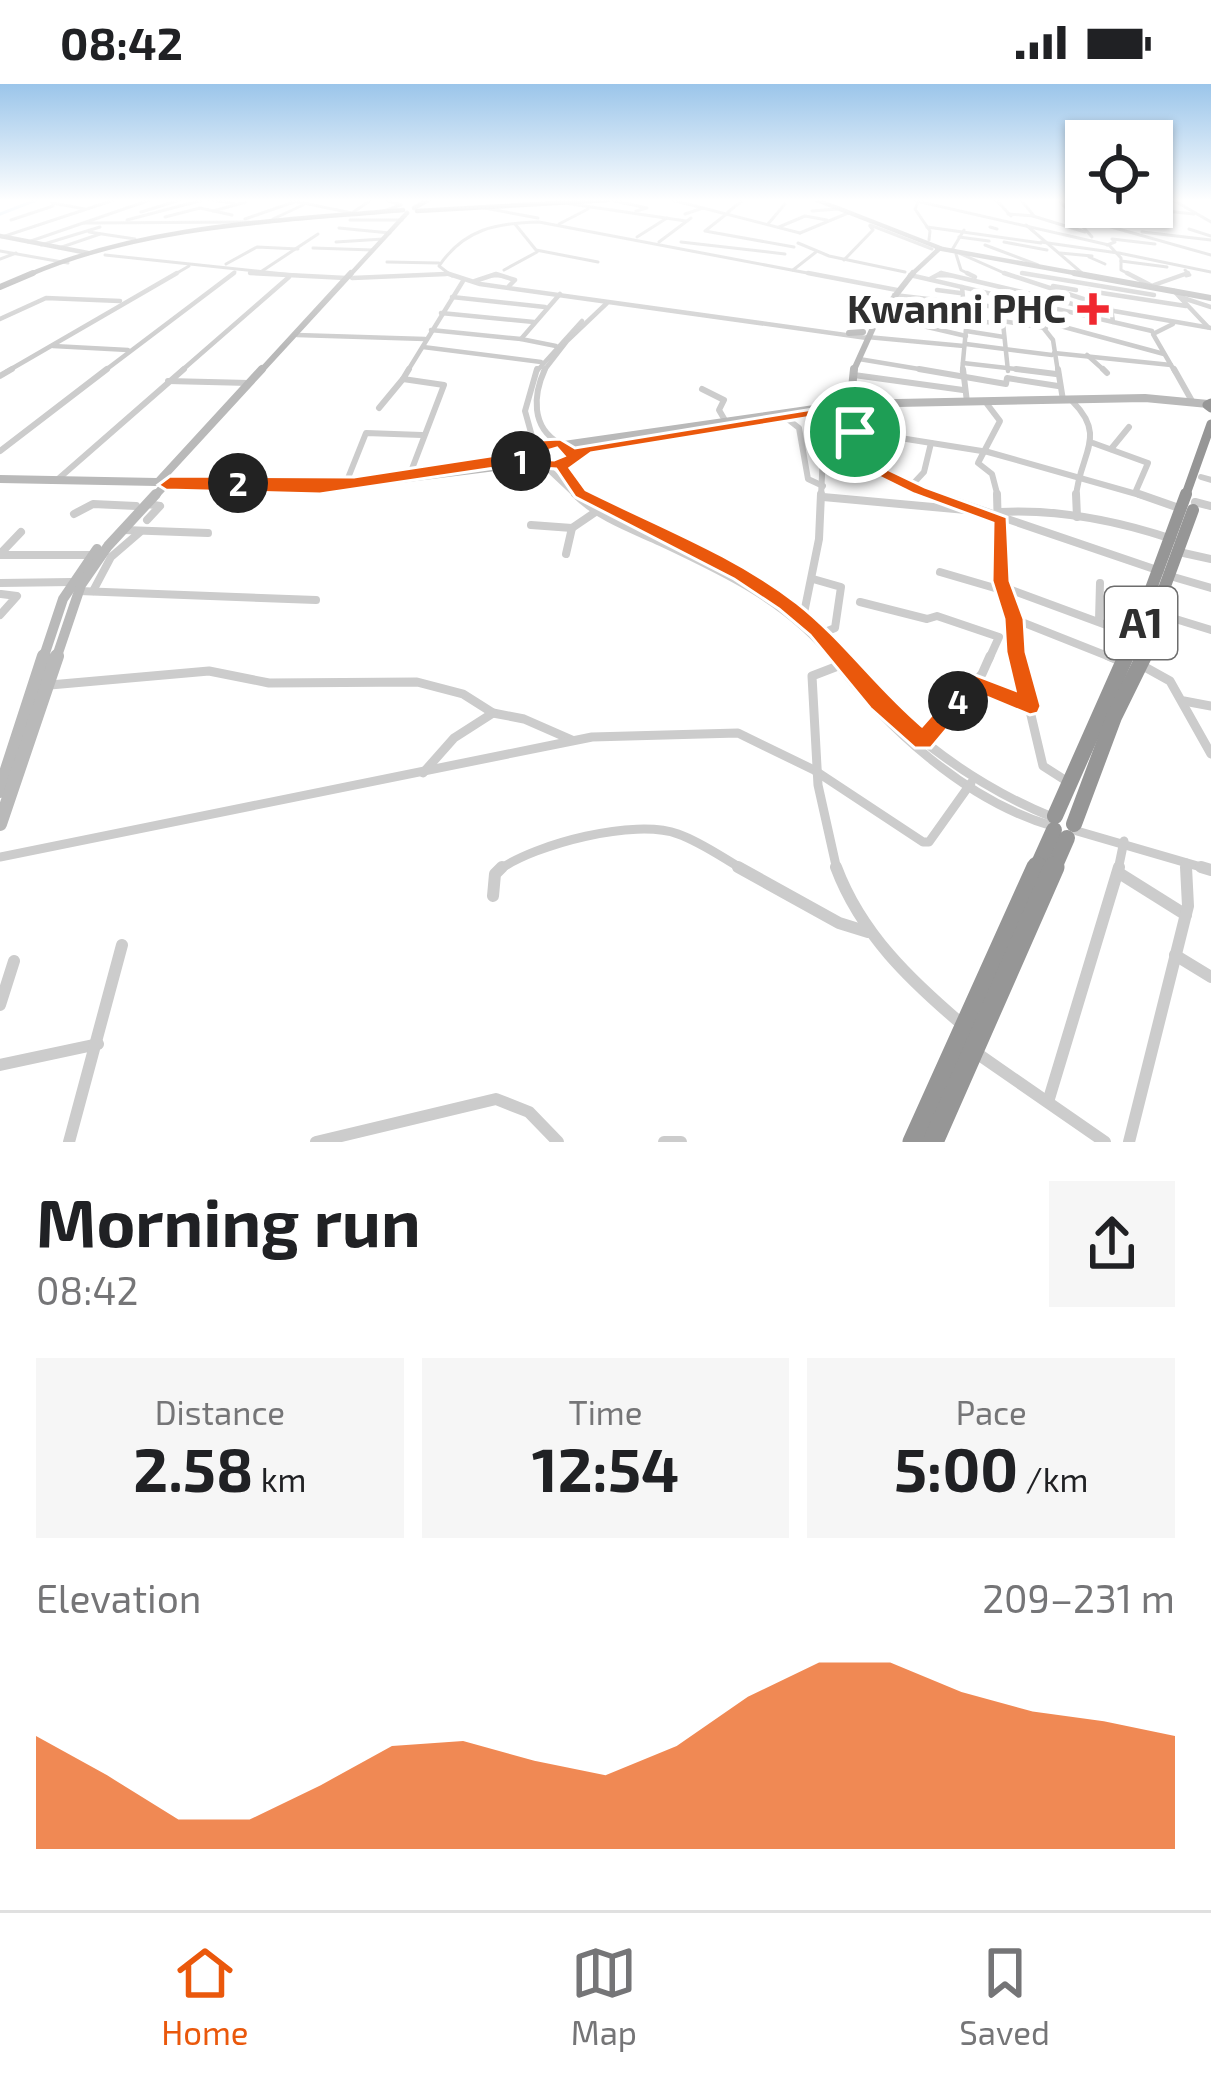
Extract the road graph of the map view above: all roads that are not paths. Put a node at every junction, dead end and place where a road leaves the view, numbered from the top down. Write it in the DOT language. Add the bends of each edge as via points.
graph roads {
  1 [pos="64,249"];
  2 [pos="118,249"];
  3 [pos="252,249"];
  4 [pos="296,249"];
  5 [pos="354,249"];
  6 [pos="374,249"];
  7 [pos="450,249"];
  8 [pos="451,249"];
  9 [pos="682,249"];
  10 [pos="745,249"];
  11 [pos="791,249"];
  12 [pos="808,249"];
  13 [pos="853,249"];
  14 [pos="931,249"];
  15 [pos="946,249"];
  16 [pos="977,249"];
  17 [pos="1002,249"];
  18 [pos="1040,249"];
  19 [pos="1052,249"];
  20 [pos="1080,249"];
  21 [pos="1173,249"];
  22 [pos="1183,249"];
  23 [pos="0,250"];
  24 [pos="373,250"];
  25 [pos="1114,250"];
  26 [pos="538,251"];
  27 [pos="106,252"];
  28 [pos="816,252"];
  29 [pos="955,252"];
  30 [pos="1094,252"];
  31 [pos="1176,252"];
  32 [pos="17,253"];
  33 [pos="972,253"];
  34 [pos="1058,253"];
  35 [pos="785,254"];
  36 [pos="87,256"];
  37 [pos="829,256"];
  38 [pos="1087,257"];
  39 [pos="0,261"];
  40 [pos="844,261"];
  41 [pos="1121,261"];
  42 [pos="68,262"];
  43 [pos="387,262"];
  44 [pos="598,262"];
  45 [pos="226,263"];
  46 [pos="440,263"];
  47 [pos="1034,263"];
  48 [pos="1105,264"];
  49 [pos="304,265"];
  50 [pos="1173,265"];
  51 [pos="190,266"];
  52 [pos="770,267"];
  53 [pos="504,269"];
  54 [pos="793,270"];
  55 [pos="859,271"];
  56 [pos="1186,271"];
  57 [pos="236,272"];
  58 [pos="448,273"];
  59 [pos="809,273"];
  60 [pos="907,273"];
  61 [pos="968,273"];
  62 [pos="1022,273"];
  63 [pos="1082,273"];
  64 [pos="1211,273"];
  65 [pos="258,274"];
  66 [pos="1004,274"];
  67 [pos="292,275"];
  68 [pos="825,277"];
  69 [pos="349,278"];
  70 [pos="1015,278"];
  71 [pos="930,279"];
  72 [pos="463,280"];
  73 [pos="476,281"];
  74 [pos="979,281"];
  75 [pos="850,282"];
  76 [pos="1090,285"];
  77 [pos="0,286"];
  78 [pos="509,286"];
  79 [pos="1040,286"];
  80 [pos="937,290"];
  81 [pos="961,290"];
  82 [pos="1076,290"];
  83 [pos="893,292"];
  84 [pos="1153,292"];
  85 [pos="1128,293"];
  86 [pos="560,294"];
  87 [pos="992,294"];
  88 [pos="1177,294"];
  89 [pos="451,297"];
  90 [pos="606,300"];
  91 [pos="1061,300"];
  92 [pos="1139,301"];
  93 [pos="123,302"];
  94 [pos="1091,302"];
  95 [pos="1211,303"];
  96 [pos="961,305"];
  97 [pos="1186,306"];
  98 [pos="545,308"];
  99 [pos="995,308"];
  100 [pos="1057,309"];
  101 [pos="1030,311"];
  102 [pos="1113,312"];
  103 [pos="441,313"];
  104 [pos="882,313"];
  105 [pos="0,319"];
  106 [pos="1095,319"];
  107 [pos="964,321"];
  108 [pos="1042,321"];
  109 [pos="534,322"];
  110 [pos="1002,322"];
  111 [pos="1113,322"];
  112 [pos="1173,324"];
  113 [pos="1065,327"];
  114 [pos="1048,328"];
  115 [pos="1210,328"];
  116 [pos="431,330"];
  117 [pos="1152,331"];
  118 [pos="1086,332"];
  119 [pos="848,334"];
  120 [pos="297,335"];
  121 [pos="864,337"];
  122 [pos="1004,338"];
  123 [pos="521,339"];
  124 [pos="965,339"];
  125 [pos="424,343"];
  126 [pos="52,346"];
  127 [pos="556,346"];
  128 [pos="131,350"];
  129 [pos="1005,350"];
  130 [pos="1053,354"];
  131 [pos="1086,354"];
  132 [pos="1164,354"];
  133 [pos="859,359"];
  134 [pos="541,362"];
  135 [pos="963,364"];
  136 [pos="1171,365"];
  137 [pos="1009,368"];
  138 [pos="0,372"];
  139 [pos="1056,374"];
  140 [pos="1106,374"];
  141 [pos="854,375"];
  142 [pos="962,377"];
  143 [pos="403,379"];
  144 [pos="166,381"];
  145 [pos="1007,381"];
  146 [pos="250,383"];
  147 [pos="1058,386"];
  148 [pos="703,389"];
  149 [pos="963,390"];
  150 [pos="1003,401"];
  151 [pos="1068,401"];
  152 [pos="1192,401"];
  153 [pos="967,402"];
  154 [pos="987,404"];
  155 [pos="1210,405"];
  156 [pos="846,406"];
  157 [pos="380,408"];
  158 [pos="825,411"];
  159 [pos="785,417"];
  160 [pos="727,423"];
  161 [pos="1211,424"];
  162 [pos="825,426"];
  163 [pos="1129,427"];
  164 [pos="855,432"];
  165 [pos="422,435"];
  166 [pos="931,443"];
  167 [pos="1093,443"];
  168 [pos="562,444"];
  169 [pos="1211,445"];
  170 [pos="533,448"];
  171 [pos="826,448"];
  172 [pos="1111,449"];
  173 [pos="0,451"];
  174 [pos="988,452"];
  175 [pos="850,457"];
  176 [pos="567,460"];
  177 [pos="540,463"];
  178 [pos="410,474"];
  179 [pos="1082,475"];
  180 [pos="1206,478"];
  181 [pos="0,479"];
  182 [pos="57,481"];
  183 [pos="163,483"];
  184 [pos="346,483"];
  185 [pos="824,486"];
  186 [pos="911,486"];
  187 [pos="1135,494"];
  188 [pos="823,497"];
  189 [pos="141,505"];
  190 [pos="1196,506"];
  191 [pos="973,510"];
  192 [pos="597,511"];
  193 [pos="74,514"];
  194 [pos="1001,516"];
  195 [pos="1077,518"];
  196 [pos="147,520"];
  197 [pos="531,526"];
  198 [pos="572,528"];
  199 [pos="122,530"];
  200 [pos="141,530"];
  201 [pos="21,532"];
  202 [pos="208,533"];
  203 [pos="1176,546"];
  204 [pos="566,554"];
  205 [pos="0,555"];
  206 [pos="92,556"];
  207 [pos="1211,559"];
  208 [pos="940,572"];
  209 [pos="1165,574"];
  210 [pos="813,579"];
  211 [pos="0,583"];
  212 [pos="11,583"];
  213 [pos="1100,583"];
  214 [pos="81,588"];
  215 [pos="1211,588"];
  216 [pos="1005,589"];
  217 [pos="0,594"];
  218 [pos="316,600"];
  219 [pos="860,602"];
  220 [pos="1156,613"];
  221 [pos="0,615"];
  222 [pos="803,618"];
  223 [pos="1014,619"];
  224 [pos="1099,620"];
  225 [pos="1211,630"];
  226 [pos="820,634"];
  227 [pos="1136,636"];
  228 [pos="1124,663"];
  229 [pos="838,666"];
  230 [pos="1143,666"];
  231 [pos="973,682"];
  232 [pos="50,686"];
  233 [pos="1183,700"];
  234 [pos="1030,706"];
  235 [pos="1211,706"];
  236 [pos="493,712"];
  237 [pos="573,741"];
  238 [pos="923,741"];
  239 [pos="1211,754"];
  240 [pos="814,770"];
  241 [pos="423,773"];
  242 [pos="971,783"];
  243 [pos="1072,784"];
  244 [pos="0,791"];
  245 [pos="0,824"];
  246 [pos="1062,826"];
  247 [pos="1124,841"];
  248 [pos="0,857"];
  249 [pos="1186,862"];
  250 [pos="1211,870"];
  251 [pos="1119,873"];
  252 [pos="493,896"];
  253 [pos="1186,914"];
  254 [pos="869,933"];
  255 [pos="122,945"];
  256 [pos="1175,955"];
  257 [pos="14,961"];
  258 [pos="1211,977"];
  259 [pos="0,1005"];
  260 [pos="969,1038"];
  261 [pos="98,1044"];
  262 [pos="0,1065"];
  263 [pos="1048,1102"];
  264 [pos="69,1142"];
  265 [pos="316,1142"];
  266 [pos="558,1142"];
  267 [pos="664,1142"];
  268 [pos="680,1142"];
  269 [pos="913,1142"];
  270 [pos="933,1142"];
  271 [pos="1105,1142"];
  272 [pos="1129,1142"];
  1 -- 36 [label="main road"];
  2 -- 27 [label="main road"];
  3 -- 45 [label="street"];
  4 -- 65 [label="street"];
  5 -- 24 [label="street"];
  6 -- 69 [label="main road"];
  7 -- 46 [label="street"];
  8 -- 58 [label="street"];
  9 -- 52 [label="street"];
  10 -- 35 [label="street"];
  11 -- 35 [label="street"];
  12 -- 28 [label="street"];
  13 -- 40 [label="street"];
  14 -- 60 [label="main road"];
  15 -- 29 [label="main road"];
  16 -- 33 [label="street"];
  17 -- 47 [label="street"];
  18 -- 34 [label="street"];
  19 -- 34 [label="street"];
  20 -- 30 [label="street"];
  21 -- 31 [label="street"];
  22 -- 31 [label="street"];
  23 -- 32 [label="street"];
  24 -- 69 [label="main road"];
  25 -- 30 [label="street"];
  25 -- 41 [label="street"];
  25 -- 50 [label="street"];
  26 -- 44 [label="street"];
  26 -- 53 [label="street"];
  27 -- 36 [label="main road"];
  27 -- 51 [label="street"];
  28 -- 37 [label="street"];
  28 -- 54 [label="street"];
  29 -- 33 [label="main road"];
  29 -- 61 [label="street"];
  29 -- 66 [label="street"];
  30 -- 38 [label="street"];
  31 -- 50 [label="street"];
  32 -- 39 [label="street"];
  32 -- 42 [label="street"];
  33 -- 47 [label="main road"];
  34 -- 38 [label="street"];
  34 -- 47 [label="street"];
  34 -- 63 [label="street"];
  35 -- 52 [label="street"];
  36 -- 42 [label="main road"];
  36 -- 77 [label="main road"];
  37 -- 40 [label="street"];
  37 -- 59 [label="street"];
  38 -- 48 [label="street"];
  40 -- 60 [label="street"];
  40 -- 68 [label="street"];
  41 -- 50 [label="street"];
  41 -- 84 [label="street" via="1121,270"];
  42 -- 77 [label="main road"];
  43 -- 46 [label="street"];
  46 -- 58 [label="street"];
  47 -- 62 [label="street"];
  47 -- 63 [label="main road"];
  49 -- 67 [label="street"];
  50 -- 56 [label="street"];
  51 -- 57 [label="street"];
  51 -- 93 [label="street"];
  52 -- 54 [label="street"];
  52 -- 83 [label="street"];
  54 -- 59 [label="street"];
  55 -- 75 [label="street"];
  56 -- 64 [label="street"];
  56 -- 84 [label="street" via="1185,280"];
  57 -- 65 [label="street"];
  57 -- 128 [label="street"];
  58 -- 69 [label="street"];
  58 -- 72 [label="street"];
  58 -- 73 [label="street"];
  59 -- 68 [label="street"];
  60 -- 71 [label="street"];
  60 -- 83 [label="main road"];
  61 -- 66 [label="street"];
  61 -- 74 [label="street"];
  62 -- 70 [label="street"];
  62 -- 76 [label="street"];
  63 -- 85 [label="main road"];
  65 -- 67 [label="street"];
  66 -- 70 [label="street"];
  67 -- 69 [label="street"];
  67 -- 144 [label="street"];
  68 -- 75 [label="street"];
  69 -- 120 [label="main road"];
  69 -- 146 [label="main road"];
  70 -- 79 [label="street"];
  71 -- 74 [label="street" via="940,273"];
  71 -- 81 [label="street"];
  72 -- 86 [label="street"];
  72 -- 89 [label="street"];
  73 -- 78 [label="street"];
  73 -- 78 [label="street" via="501,274 515,280"];
  74 -- 87 [label="street"];
  74 -- 91 [label="street"];
  75 -- 83 [label="street"];
  76 -- 85 [label="street"];
  76 -- 94 [label="street"];
  78 -- 86 [label="street"];
  79 -- 82 [label="street"];
  79 -- 94 [label="street"];
  80 -- 81 [label="street"];
  81 -- 87 [label="street"];
  81 -- 96 [label="street"];
  83 -- 96 [label="street"];
  83 -- 104 [label="main road"];
  83 -- 121 [label="main road"];
  84 -- 85 [label="main road"];
  84 -- 88 [label="main road"];
  84 -- 92 [label="street"];
  85 -- 92 [label="street"];
  86 -- 90 [label="street"];
  86 -- 98 [label="street"];
  87 -- 99 [label="street"];
  87 -- 100 [label="street"];
  88 -- 95 [label="main road"];
  88 -- 97 [label="street"];
  89 -- 98 [label="street"];
  89 -- 103 [label="street"];
  90 -- 119 [label="street"];
  90 -- 127 [label="street"];
  90 -- 168 [label="street" via="548,362 539,386 535,412 547,436"];
  91 -- 100 [label="street"];
  91 -- 102 [label="street"];
  92 -- 97 [label="street"];
  92 -- 102 [label="street" via="1139,313"];
  93 -- 105 [label="street" via="50,298"];
  93 -- 126 [label="street"];
  94 -- 102 [label="street"];
  96 -- 99 [label="street"];
  96 -- 107 [label="street"];
  97 -- 115 [label="street"];
  98 -- 109 [label="street"];
  99 -- 101 [label="street"];
  99 -- 110 [label="street"];
  100 -- 106 [label="street"];
  101 -- 106 [label="street"];
  101 -- 108 [label="street"];
  102 -- 111 [label="street"];
  102 -- 112 [label="street"];
  103 -- 109 [label="street"];
  103 -- 116 [label="street"];
  104 -- 107 [label="street"];
  104 -- 121 [label="main road"];
  104 -- 124 [label="street"];
  106 -- 111 [label="street"];
  107 -- 110 [label="street"];
  107 -- 124 [label="street"];
  108 -- 113 [label="street"];
  108 -- 114 [label="street"];
  109 -- 123 [label="street"];
  110 -- 114 [label="street"];
  110 -- 122 [label="street"];
  111 -- 117 [label="street"];
  111 -- 118 [label="street"];
  112 -- 115 [label="street"];
  112 -- 117 [label="street"];
  113 -- 114 [label="street"];
  113 -- 118 [label="street"];
  114 -- 130 [label="street"];
  116 -- 123 [label="street"];
  116 -- 125 [label="street"];
  117 -- 132 [label="street"];
  118 -- 132 [label="street"];
  119 -- 121 [label="main road"];
  120 -- 125 [label="street"];
  120 -- 183 [label="main road"];
  121 -- 124 [label="street"];
  121 -- 133 [label="main road"];
  121 -- 156 [label="main road"];
  122 -- 124 [label="street"];
  122 -- 129 [label="street"];
  123 -- 127 [label="street"];
  124 -- 129 [label="street"];
  124 -- 135 [label="street"];
  125 -- 134 [label="street"];
  125 -- 143 [label="street"];
  126 -- 128 [label="street"];
  126 -- 138 [label="street"];
  127 -- 134 [label="street"];
  128 -- 173 [label="street"];
  129 -- 130 [label="street"];
  129 -- 137 [label="street"];
  130 -- 131 [label="street"];
  130 -- 139 [label="street"];
  131 -- 136 [label="street"];
  131 -- 140 [label="street"];
  132 -- 136 [label="street"];
  133 -- 141 [label="main road"];
  133 -- 142 [label="street"];
  134 -- 170 [label="street" via="526,403"];
  135 -- 137 [label="street"];
  135 -- 142 [label="street"];
  136 -- 152 [label="street"];
  137 -- 139 [label="street"];
  137 -- 145 [label="street"];
  139 -- 147 [label="street"];
  141 -- 149 [label="street"];
  141 -- 156 [label="main road"];
  142 -- 145 [label="street"];
  142 -- 149 [label="street"];
  143 -- 157 [label="street"];
  143 -- 165 [label="street" via="444,385"];
  144 -- 146 [label="street"];
  144 -- 182 [label="street"];
  145 -- 147 [label="street"];
  145 -- 150 [label="street"];
  146 -- 183 [label="main road"];
  147 -- 151 [label="street"];
  148 -- 160 [label="street" via="724,400 718,410"];
  149 -- 153 [label="street"];
  150 -- 151 [label="main road"];
  150 -- 153 [label="main road"];
  151 -- 152 [label="main road"];
  151 -- 154 [label="main road"];
  151 -- 155 [label="main road"];
  151 -- 167 [label="street" via="1089,418"];
  152 -- 155 [label="main road"];
  153 -- 156 [label="main road"];
  154 -- 156 [label="main road"];
  154 -- 174 [label="street" via="1000,421"];
  156 -- 158 [label="main road"];
  156 -- 160 [label="main road"];
  158 -- 159 [label="main road"];
  158 -- 162 [label="street"];
  159 -- 176 [label="main road" via="590,448"];
  159 -- 185 [label="street" via="799,428 808,478"];
  160 -- 168 [label="main road"];
  161 -- 190 [label="highway, A1"];
  162 -- 164 [label="street"];
  162 -- 171 [label="street"];
  163 -- 172 [label="street"];
  164 -- 166 [label="street"];
  164 -- 175 [label="street"];
  165 -- 178 [label="street"];
  165 -- 184 [label="street" via="366,433"];
  166 -- 174 [label="street"];
  166 -- 186 [label="street"];
  167 -- 172 [label="street"];
  167 -- 179 [label="street"];
  168 -- 170 [label="main road"];
  168 -- 176 [label="main road" via="572,452"];
  169 -- 180 [label="highway, A1"];
  170 -- 177 [label="main road"];
  170 -- 178 [label="main road"];
  171 -- 175 [label="street"];
  171 -- 185 [label="street"];
  172 -- 187 [label="street" via="1148,463"];
  174 -- 179 [label="street"];
  174 -- 194 [label="street" via="978,463 992,474"];
  175 -- 186 [label="street"];
  176 -- 177 [label="main road"];
  176 -- 222 [label="street" via="563,468 588,499 741,575"];
  177 -- 183 [label="main road" via="320,490"];
  177 -- 192 [label="street"];
  178 -- 184 [label="main road"];
  179 -- 187 [label="street"];
  179 -- 195 [label="street"];
  180 -- 190 [label="highway, A1"];
  181 -- 182 [label="main road"];
  182 -- 183 [label="main road"];
  183 -- 184 [label="main road"];
  183 -- 189 [label="main road"];
  185 -- 188 [label="street"];
  186 -- 191 [label="street"];
  187 -- 190 [label="street"];
  188 -- 191 [label="street"];
  188 -- 210 [label="street"];
  189 -- 193 [label="street" via="93,504"];
  189 -- 196 [label="street" via="160,506"];
  189 -- 199 [label="main road"];
  189 -- 206 [label="main road"];
  190 -- 203 [label="highway, A1"];
  191 -- 194 [label="street"];
  192 -- 198 [label="street"];
  192 -- 229 [label="street" via="751,587 805,627"];
  194 -- 195 [label="street" via="1033,510"];
  194 -- 209 [label="street"];
  194 -- 216 [label="street"];
  195 -- 203 [label="street"];
  197 -- 198 [label="street"];
  198 -- 204 [label="street"];
  199 -- 200 [label="street"];
  199 -- 214 [label="main road"];
  200 -- 202 [label="street"];
  200 -- 214 [label="street"];
  201 -- 205 [label="street"];
  203 -- 207 [label="street"];
  203 -- 209 [label="highway, A1"];
  205 -- 206 [label="street"];
  206 -- 214 [label="main road"];
  208 -- 216 [label="street"];
  209 -- 215 [label="street"];
  209 -- 220 [label="highway, A1"];
  209 -- 227 [label="highway, A1"];
  210 -- 222 [label="street"];
  210 -- 226 [label="street" via="842,586 835,628"];
  211 -- 212 [label="street"];
  212 -- 214 [label="street"];
  212 -- 217 [label="street"];
  213 -- 224 [label="street"];
  214 -- 218 [label="street"];
  214 -- 232 [label="main road"];
  214 -- 244 [label="main road"];
  216 -- 223 [label="street"];
  216 -- 224 [label="street"];
  217 -- 221 [label="street" via="16,596"];
  219 -- 231 [label="street" via="997,635 995,654"];
  220 -- 225 [label="street"];
  220 -- 230 [label="highway, A1"];
  222 -- 226 [label="street"];
  223 -- 228 [label="street"];
  223 -- 234 [label="street"];
  224 -- 227 [label="street"];
  226 -- 238 [label="street"];
  227 -- 228 [label="highway, A1"];
  228 -- 243 [label="highway, A1"];
  229 -- 240 [label="street" via="812,676"];
  229 -- 242 [label="street" via="896,729"];
  230 -- 233 [label="street" via="1170,681"];
  230 -- 246 [label="highway, A1"];
  231 -- 234 [label="street"];
  231 -- 238 [label="street"];
  232 -- 236 [label="street" via="209,671 269,683 416,682"];
  232 -- 245 [label="main road"];
  233 -- 235 [label="street"];
  233 -- 239 [label="street"];
  234 -- 243 [label="street" via="1042,766"];
  236 -- 237 [label="street"];
  236 -- 241 [label="street" via="461,730"];
  237 -- 240 [label="street" via="738,733"];
  237 -- 241 [label="street"];
  238 -- 246 [label="street"];
  240 -- 242 [label="street" via="923,842"];
  240 -- 254 [label="street" via="835,874"];
  241 -- 248 [label="street"];
  242 -- 246 [label="street" via="1034,821"];
  243 -- 246 [label="highway, A1"];
  246 -- 247 [label="street"];
  246 -- 260 [label="highway, A1"];
  247 -- 249 [label="street"];
  247 -- 251 [label="street"];
  249 -- 250 [label="street"];
  249 -- 253 [label="street"];
  251 -- 253 [label="street"];
  251 -- 263 [label="street"];
  252 -- 254 [label="street" via="503,866 594,832 648,827 676,833"];
  253 -- 256 [label="street"];
  254 -- 260 [label="street"];
  255 -- 261 [label="street"];
  256 -- 258 [label="street"];
  256 -- 272 [label="street"];
  257 -- 259 [label="street"];
  260 -- 263 [label="street"];
  260 -- 269 [label="highway, A1"];
  260 -- 270 [label="highway, A1"];
  261 -- 262 [label="street"];
  261 -- 264 [label="street"];
  263 -- 271 [label="street"];
  265 -- 266 [label="street" via="496,1099 529,1112"];
  267 -- 268 [label="street"];
}
